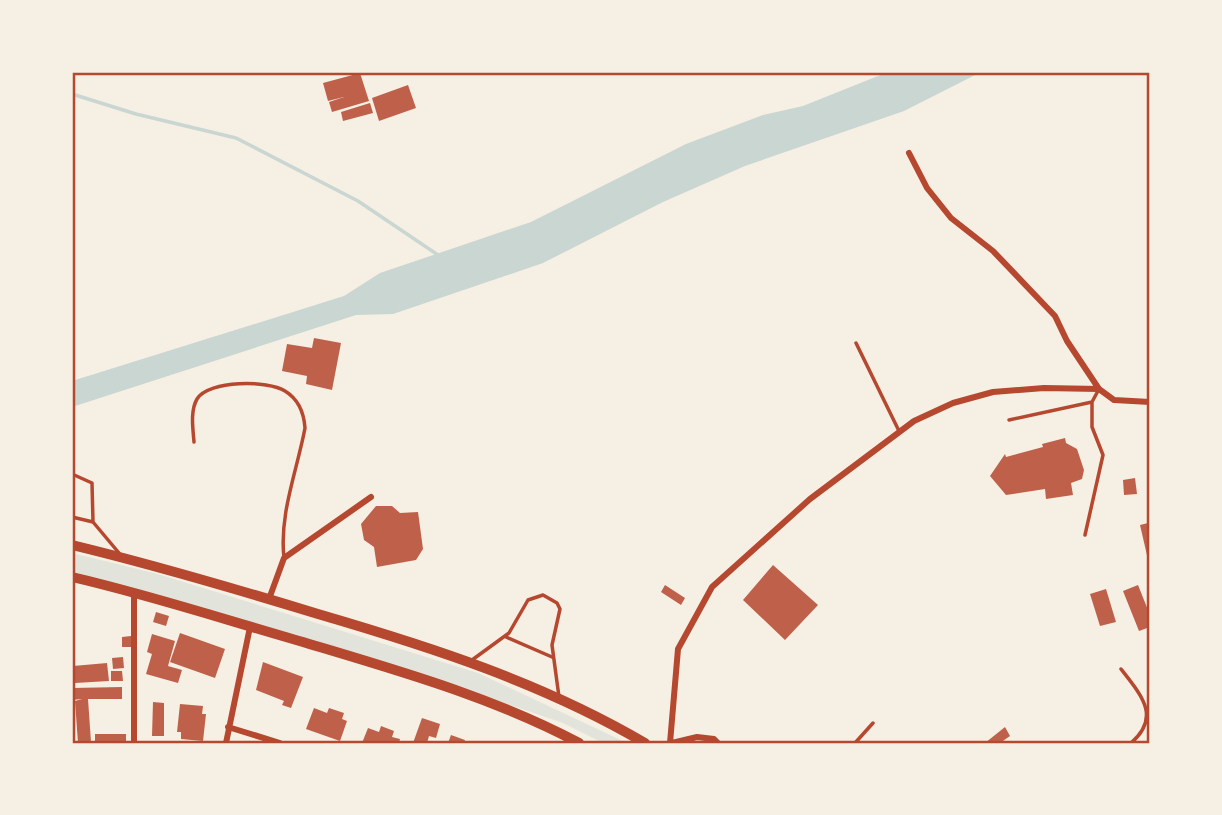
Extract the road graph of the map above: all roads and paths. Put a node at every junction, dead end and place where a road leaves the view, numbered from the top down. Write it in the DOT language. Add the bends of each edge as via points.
graph roads {
  1 [pos="909,153"];
  2 [pos="856,343"];
  3 [pos="1099,389"];
  4 [pos="1093,402"];
  5 [pos="1150,402"];
  6 [pos="1009,420"];
  7 [pos="899,431"];
  8 [pos="194,442"];
  9 [pos="72,474"];
  10 [pos="370,497"];
  11 [pos="72,517"];
  12 [pos="93,522"];
  13 [pos="1085,536"];
  14 [pos="72,545"];
  15 [pos="122,557"];
  16 [pos="284,558"];
  17 [pos="72,578"];
  18 [pos="134,592"];
  19 [pos="269,599"];
  20 [pos="250,627"];
  21 [pos="506,636"];
  22 [pos="552,657"];
  23 [pos="469,662"];
  24 [pos="1121,669"];
  25 [pos="559,699"];
  26 [pos="873,723"];
  27 [pos="228,727"];
  28 [pos="134,743"];
  29 [pos="226,743"];
  30 [pos="279,743"];
  31 [pos="579,743"];
  32 [pos="645,743"];
  33 [pos="671,743"];
  34 [pos="718,743"];
  35 [pos="855,743"];
  36 [pos="1130,743"];
  1 -- 3 [label="street" via="927,188 951,218 993,251 1055,316"];
  2 -- 7 [label="lane"];
  3 -- 4 [label="lane"];
  3 -- 5 [label="street" via="1114,400"];
  3 -- 7 [label="street" via="993,392 953,403"];
  4 -- 6 [label="lane"];
  4 -- 13 [label="lane" via="1092,427 1103,455"];
  7 -- 33 [label="street" via="810,499 712,587 678,649"];
  8 -- 16 [label="lane" via="194,408 197,399 210,389 274,386 295,400 306,428 290,490"];
  9 -- 12 [label="lane" via="92,483"];
  10 -- 16 [label="street"];
  11 -- 12 [label="lane"];
  12 -- 15 [label="lane"];
  14 -- 15 [label="highway"];
  15 -- 19 [label="highway"];
  16 -- 19 [label="street"];
  17 -- 18 [label="highway"];
  18 -- 20 [label="highway"];
  18 -- 28 [label="street"];
  19 -- 23 [label="highway"];
  20 -- 27 [label="street"];
  20 -- 31 [label="highway" via="472,697"];
  21 -- 22 [label="lane"];
  21 -- 22 [label="lane" via="528,600 538,596 552,599 561,618"];
  21 -- 23 [label="lane"];
  22 -- 25 [label="lane"];
  23 -- 25 [label="highway"];
  24 -- 36 [label="lane" via="1147,712 1144,732"];
  25 -- 32 [label="highway"];
  26 -- 35 [label="lane"];
  27 -- 29 [label="street"];
  27 -- 30 [label="street"];
  33 -- 34 [label="street" via="697,737"];
}
